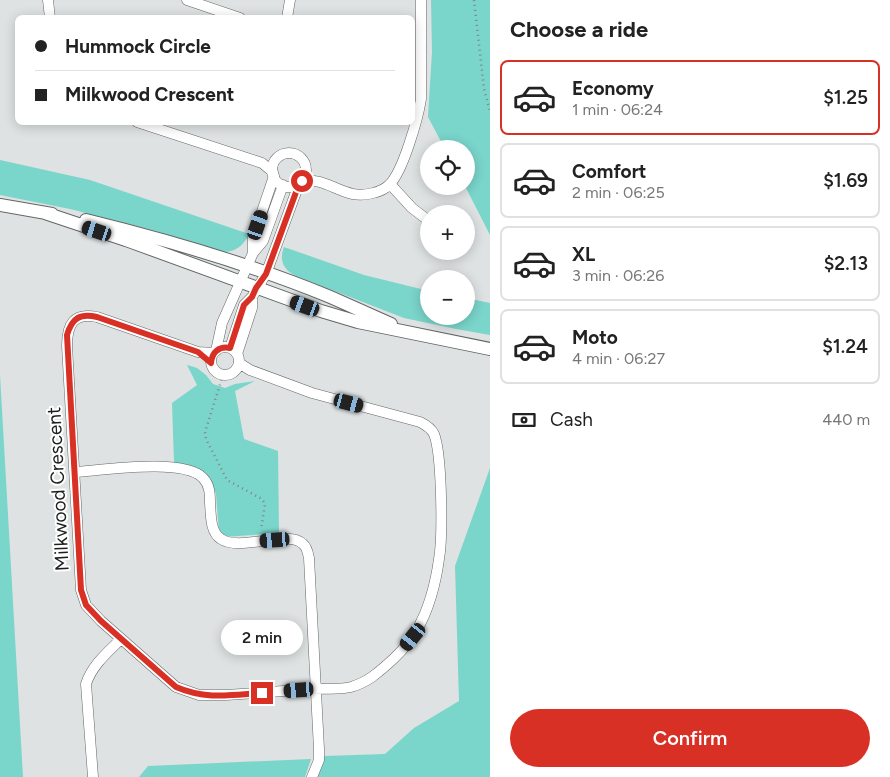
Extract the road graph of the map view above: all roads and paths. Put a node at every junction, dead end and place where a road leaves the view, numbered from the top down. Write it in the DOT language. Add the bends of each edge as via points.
graph roads {
  1 [pos="48,0"];
  2 [pos="187,0"];
  3 [pos="290,0"];
  4 [pos="421,0"];
  5 [pos="474,0"];
  6 [pos="50,15"];
  7 [pos="231,15"];
  8 [pos="288,15"];
  9 [pos="490,111"];
  10 [pos="415,123"];
  11 [pos="147,125"];
  12 [pos="414,125"];
  13 [pos="276,160"];
  14 [pos="262,163"];
  15 [pos="306,170"];
  16 [pos="273,174"];
  17 [pos="313,180"];
  18 [pos="300,182"];
  19 [pos="390,184"];
  20 [pos="283,185"];
  21 [pos="0,205"];
  22 [pos="45,214"];
  23 [pos="420,214"];
  24 [pos="252,253"];
  25 [pos="248,267"];
  26 [pos="266,274"];
  27 [pos="240,282"];
  28 [pos="254,293"];
  29 [pos="415,334"];
  30 [pos="490,349"];
  31 [pos="198,352"];
  32 [pos="215,352"];
  33 [pos="235,359"];
  34 [pos="211,363"];
  35 [pos="223,375"];
  36 [pos="76,472"];
  37 [pos="262,541"];
  38 [pos="121,639"];
  39 [pos="317,689"];
  40 [pos="93,777"];
  41 [pos="312,777"];
  1 -- 6 [label="street"];
  2 -- 7 [label="street"];
  3 -- 8 [label="street"];
  4 -- 10 [label="street" via="421,99"];
  5 -- 9 [label="path" via="484,90"];
  11 -- 14 [label="street"];
  12 -- 19 [label="street" via="399,170"];
  13 -- 14 [label="street"];
  13 -- 15 [label="street" via="281,155 294,154 305,163"];
  13 -- 16 [label="street"];
  14 -- 16 [label="street"];
  15 -- 17 [label="street"];
  15 -- 18 [label="street"];
  16 -- 20 [label="street"];
  16 -- 24 [label="street" via="253,238"];
  17 -- 18 [label="street"];
  17 -- 19 [label="street" via="353,194 372,193"];
  18 -- 20 [label="street"];
  18 -- 26 [label="street"];
  19 -- 23 [label="street"];
  20 -- 24 [label="street" via="263,241"];
  21 -- 22 [label="street"];
  22 -- 25 [label="street" via="129,230"];
  22 -- 27 [label="street"];
  24 -- 25 [label="street"];
  25 -- 26 [label="street"];
  25 -- 27 [label="street"];
  26 -- 28 [label="street"];
  26 -- 29 [label="street"];
  27 -- 28 [label="street"];
  27 -- 32 [label="street" via="222,323"];
  28 -- 29 [label="street"];
  28 -- 33 [label="street"];
  29 -- 30 [label="street"];
  31 -- 32 [label="street, Milkwood Crescent"];
  31 -- 34 [label="street, Milkwood Crescent"];
  31 -- 36 [label="street, Milkwood Crescent" via="97,317 86,314 79,317 67,335"];
  32 -- 33 [label="street" via="222,348"];
  32 -- 34 [label="street"];
  33 -- 35 [label="street" via="229,374"];
  33 -- 39 [label="street, Milkwood Crescent" via="250,370 330,398 420,422 433,432 438,452 440,559 431,593 413,637 366,680 351,687"];
  34 -- 35 [label="street" via="213,369"];
  35 -- 37 [label="path" via="205,432 206,440 227,480 262,499 265,504 260,528"];
  36 -- 37 [label="street" via="168,466 193,471 208,485 215,534 229,542"];
  36 -- 38 [label="street, Milkwood Crescent" via="83,598 86,605"];
  37 -- 39 [label="street" via="298,540 307,549"];
  38 -- 39 [label="street, Milkwood Crescent" via="176,687 190,693 211,696"];
  38 -- 40 [label="street" via="98,663 86,684"];
  39 -- 41 [label="street" via="319,760"];
}
